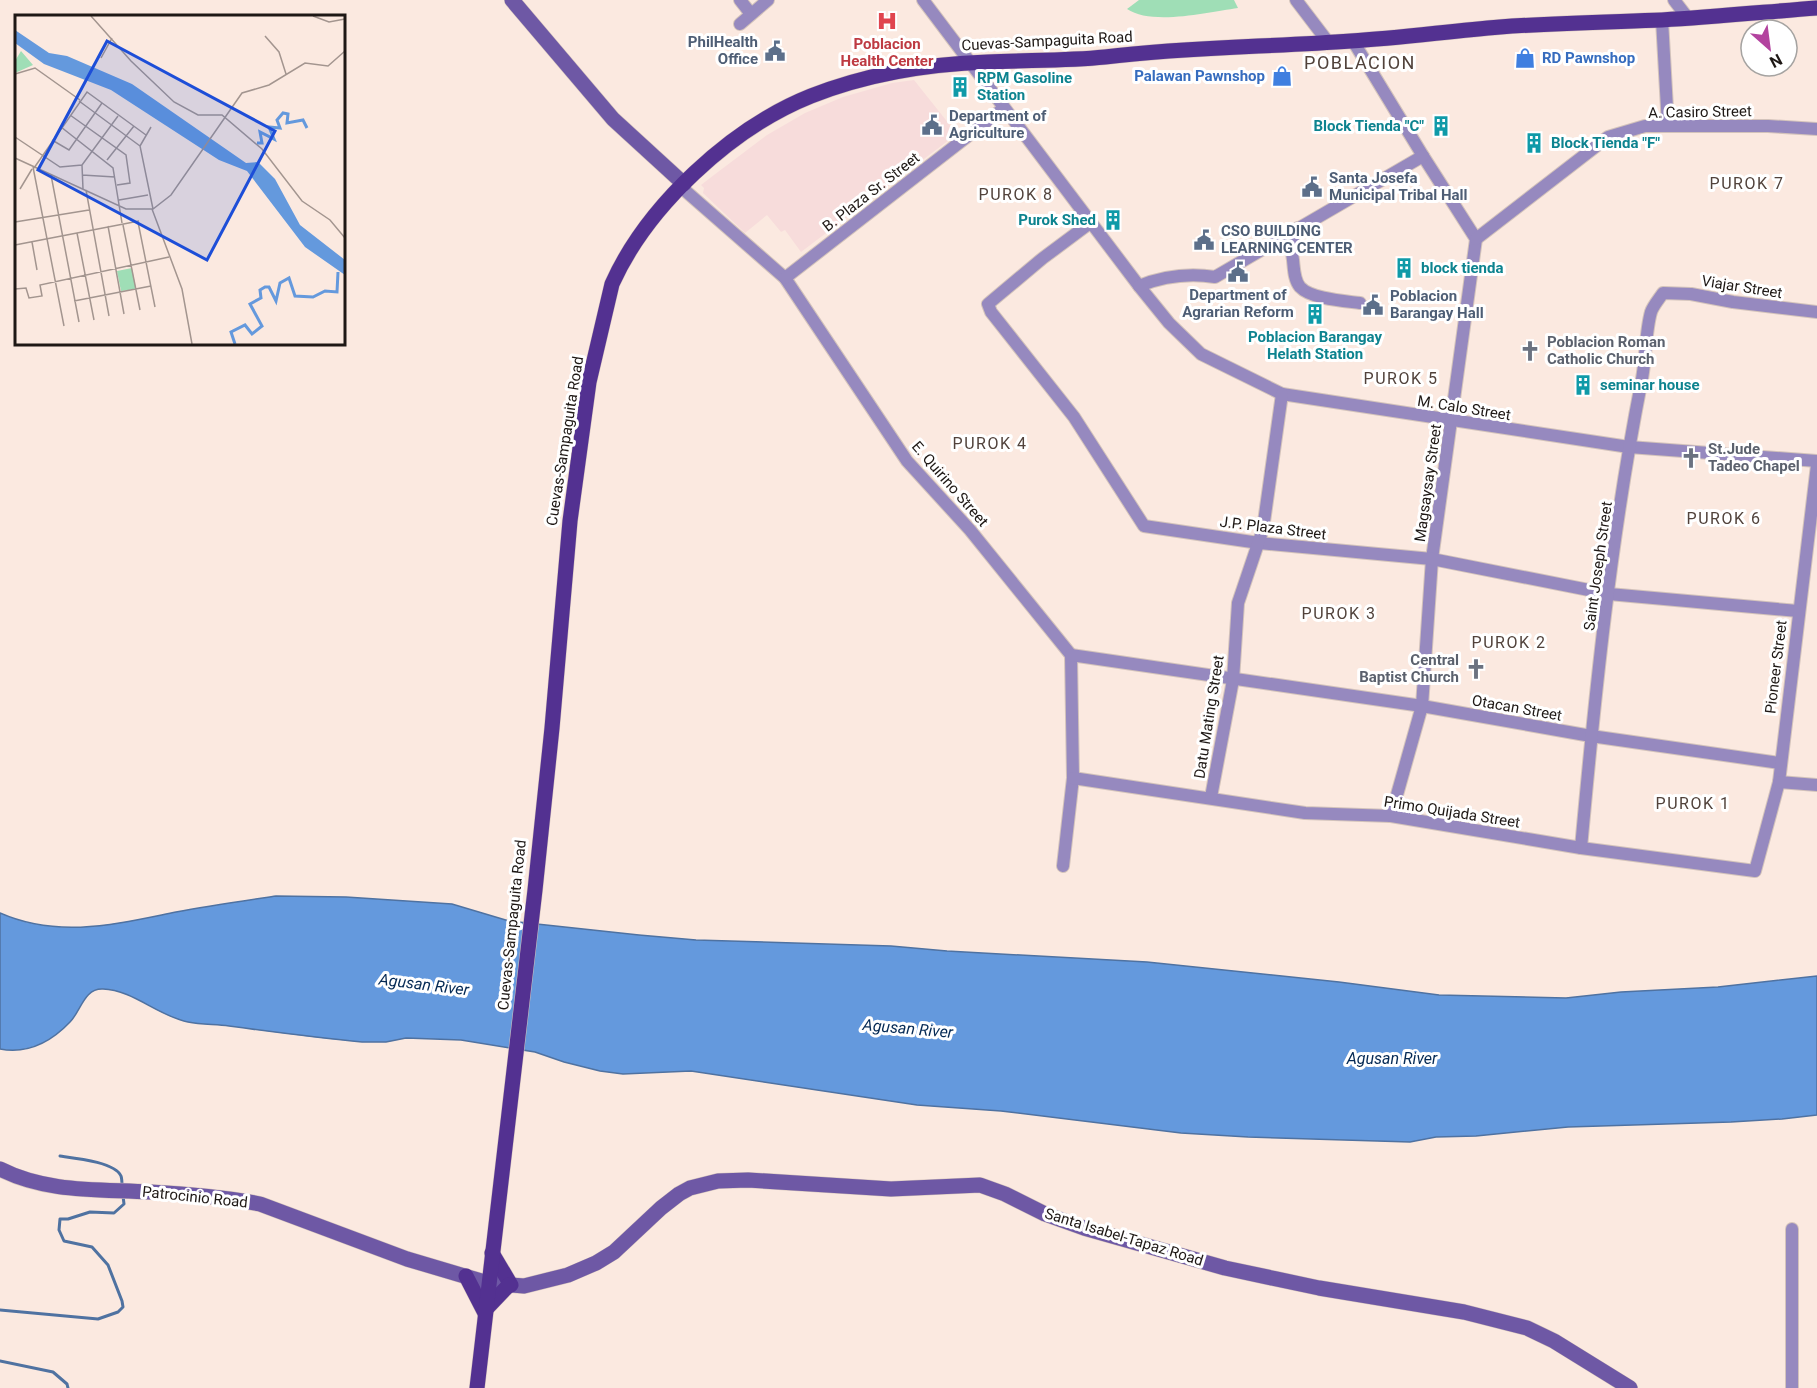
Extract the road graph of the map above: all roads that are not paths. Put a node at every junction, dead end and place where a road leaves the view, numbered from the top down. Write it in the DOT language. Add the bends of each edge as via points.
graph roads {
  1 [pos="512,0"];
  2 [pos="740,0"];
  3 [pos="768,0"];
  4 [pos="923,0"];
  5 [pos="1296,0"];
  6 [pos="1674,0"];
  7 [pos="1817,8"];
  8 [pos="751,14"];
  9 [pos="1687,18"];
  10 [pos="1662,20"];
  11 [pos="740,24"];
  12 [pos="1353,41"];
  13 [pos="1328,42"];
  14 [pos="969,63"];
  15 [pos="1004,108"];
  16 [pos="1668,126"];
  17 [pos="1817,129"];
  18 [pos="1423,156"];
  19 [pos="682,185"];
  20 [pos="1090,223"];
  21 [pos="1299,228"];
  22 [pos="1476,239"];
  23 [pos="785,278"];
  24 [pos="1139,286"];
  25 [pos="1663,293"];
  26 [pos="1360,303"];
  27 [pos="1817,312"];
  28 [pos="1282,394"];
  29 [pos="1452,421"];
  30 [pos="1629,447"];
  31 [pos="1817,463"];
  32 [pos="1259,543"];
  33 [pos="1432,559"];
  34 [pos="1609,594"];
  35 [pos="1798,611"];
  36 [pos="1071,655"];
  37 [pos="1233,680"];
  38 [pos="1422,706"];
  39 [pos="1591,736"];
  40 [pos="1780,763"];
  41 [pos="1073,778"];
  42 [pos="1779,782"];
  43 [pos="1817,785"];
  44 [pos="1211,797"];
  45 [pos="1391,816"];
  46 [pos="1581,849"];
  47 [pos="1063,866"];
  48 [pos="1755,871"];
  49 [pos="0,1170"];
  50 [pos="1792,1229"];
  51 [pos="491,1254"];
  52 [pos="466,1276"];
  53 [pos="488,1283"];
  54 [pos="510,1285"];
  55 [pos="485,1311"];
  56 [pos="477,1388"];
  57 [pos="1630,1388"];
  58 [pos="1792,1388"];
  1 -- 19 [label="street" via="613,119"];
  2 -- 8 [label="street"];
  3 -- 8 [label="street"];
  4 -- 14 [label="street, M. Calo Street"];
  5 -- 13 [label="street"];
  6 -- 9 [label="street"];
  7 -- 9 [label="main road, Cuevas-Sampaguita Road"];
  8 -- 11 [label="street"];
  9 -- 10 [label="main road, Cuevas-Sampaguita Road"];
  10 -- 12 [label="main road, Cuevas-Sampaguita Road" via="1502,27"];
  10 -- 16 [label="street"];
  12 -- 13 [label="main road, Cuevas-Sampaguita Road"];
  12 -- 18 [label="street"];
  13 -- 14 [label="main road, Cuevas-Sampaguita Road"];
  14 -- 15 [label="street, M. Calo Street"];
  14 -- 19 [label="main road, Cuevas-Sampaguita Road" via="907,69 807,98 744,134"];
  15 -- 20 [label="street, M. Calo Street"];
  15 -- 23 [label="street, B. Plaza Sr. Street"];
  16 -- 17 [label="street, A. Casiro Street"];
  16 -- 22 [label="street, A. Casiro Street" via="1646,126 1608,137"];
  18 -- 21 [label="street"];
  18 -- 22 [label="street"];
  19 -- 23 [label="street, E. Quirino Street"];
  19 -- 51 [label="main road, Cuevas-Sampaguita Road" via="645,229 618,271 590,382 570,520 535,890"];
  20 -- 24 [label="street, M. Calo Street"];
  20 -- 32 [label="street, J.P. Plaza Street" via="996,296 988,304 991,312 1074,417 1144,526"];
  21 -- 24 [label="street" via="1215,277 1166,277"];
  21 -- 26 [label="street" via="1292,236 1292,252 1300,288 1315,295"];
  22 -- 29 [label="street, Magsaysay Street"];
  23 -- 36 [label="street, E. Quirino Street" via="907,461 970,530"];
  24 -- 28 [label="street, M. Calo Street" via="1201,354"];
  25 -- 27 [label="street, Viajar Street"];
  25 -- 30 [label="street, Saint Joseph Street" via="1651,311"];
  28 -- 29 [label="street, M. Calo Street"];
  28 -- 32 [label="street, Datu Mating Street"];
  29 -- 30 [label="street, M. Calo Street"];
  29 -- 33 [label="street, Magsaysay Street"];
  30 -- 31 [label="street, M. Calo Street"];
  30 -- 34 [label="street, Saint Joseph Street"];
  31 -- 35 [label="street, Pioneer Street"];
  32 -- 33 [label="street, J.P. Plaza Street"];
  32 -- 37 [label="street, Datu Mating Street" via="1238,603"];
  33 -- 34 [label="street, J.P. Plaza Street"];
  33 -- 38 [label="street, Magsaysay Street"];
  34 -- 35 [label="street, J.P. Plaza Street"];
  34 -- 39 [label="street, Saint Joseph Street"];
  35 -- 40 [label="street, Pioneer Street"];
  36 -- 37 [label="street, Otacan Street"];
  36 -- 41 [label="street"];
  37 -- 38 [label="street, Otacan Street"];
  37 -- 44 [label="street, Datu Mating Street"];
  38 -- 39 [label="street, Otacan Street"];
  38 -- 45 [label="street, Magsaysay Street"];
  39 -- 40 [label="street, Otacan Street"];
  39 -- 46 [label="street, Saint Joseph Street"];
  40 -- 42 [label="street, Pioneer Street"];
  41 -- 44 [label="street, Primo Quijada Street"];
  41 -- 47 [label="street"];
  42 -- 43 [label="street"];
  42 -- 48 [label="street, Pioneer Street"];
  44 -- 45 [label="street, Primo Quijada Street" via="1305,813"];
  45 -- 46 [label="street, Primo Quijada Street"];
  46 -- 48 [label="street, Primo Quijada Street"];
  49 -- 52 [label="street, Patrocinio Road" via="32,1182 68,1188 260,1204 397,1256"];
  50 -- 58 [label="street"];
  51 -- 52 [label="main road"];
  51 -- 53 [label="main road, Cuevas-Sampaguita Road"];
  51 -- 54 [label="main road"];
  52 -- 53 [label="street, Patrocinio Road"];
  52 -- 55 [label="main road"];
  53 -- 54 [label="street, Santa Isabel-Tapaz Road"];
  53 -- 55 [label="main road, Cuevas-Sampaguita Road"];
  54 -- 55 [label="main road"];
  54 -- 57 [label="street, Santa Isabel-Tapaz Road" via="548,1281 596,1263 614,1252 679,1194 718,1181 891,1189 980,1185 1084,1228 1225,1268 1464,1312 1527,1328"];
  55 -- 56 [label="main road, Cuevas-Sampaguita Road"];
}
